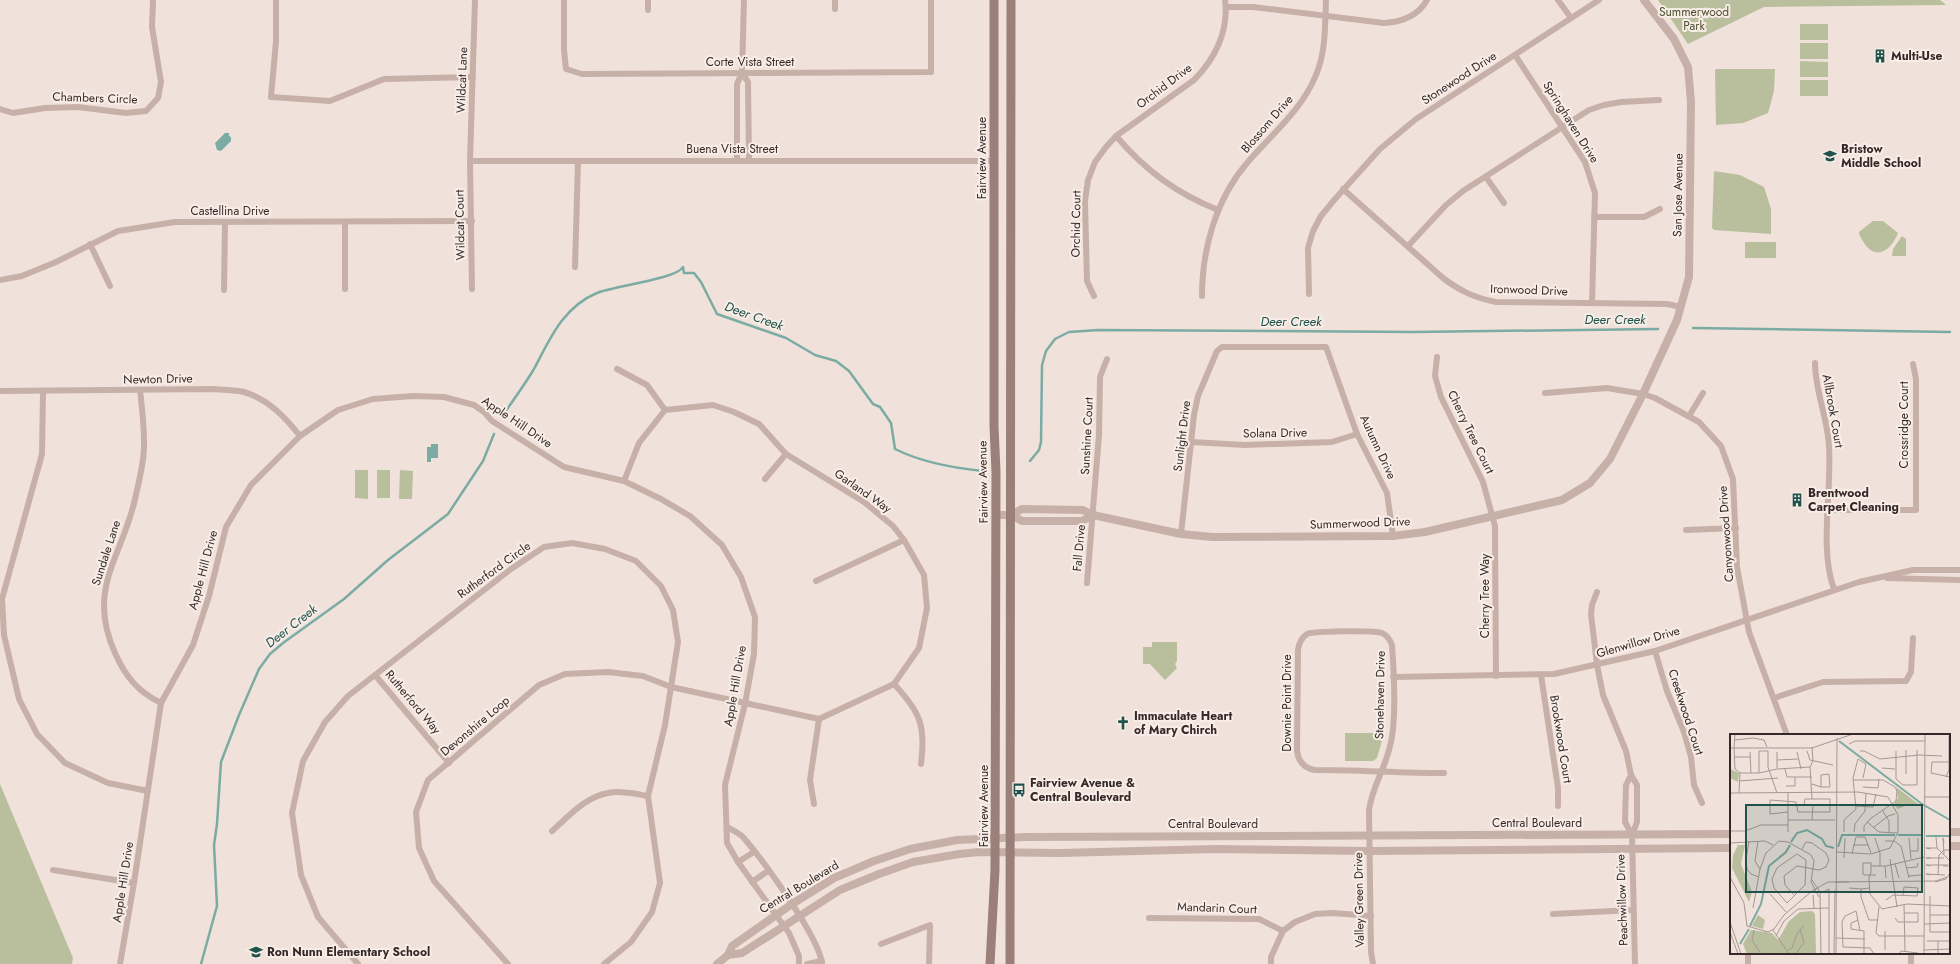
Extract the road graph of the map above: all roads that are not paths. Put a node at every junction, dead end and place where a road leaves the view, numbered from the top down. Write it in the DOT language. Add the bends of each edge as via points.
graph roads {
  1 [pos="154,0"];
  2 [pos="276,0"];
  3 [pos="475,0"];
  4 [pos="564,0"];
  5 [pos="648,0"];
  6 [pos="744,0"];
  7 [pos="835,0"];
  8 [pos="931,0"];
  9 [pos="994,0"];
  10 [pos="1011,0"];
  11 [pos="1225,0"];
  12 [pos="1326,0"];
  13 [pos="1427,0"];
  14 [pos="1558,0"];
  15 [pos="1599,0"];
  16 [pos="1644,0"];
  17 [pos="1226,7"];
  18 [pos="835,9"];
  19 [pos="648,10"];
  20 [pos="1325,15"];
  21 [pos="1570,18"];
  22 [pos="1515,55"];
  23 [pos="742,73"];
  24 [pos="473,78"];
  25 [pos="1659,100"];
  26 [pos="0,109"];
  27 [pos="1562,127"];
  28 [pos="1116,136"];
  29 [pos="737,160"];
  30 [pos="749,160"];
  31 [pos="470,161"];
  32 [pos="578,161"];
  33 [pos="994,161"];
  34 [pos="1486,177"];
  35 [pos="1343,189"];
  36 [pos="1504,204"];
  37 [pos="1660,209"];
  38 [pos="1218,210"];
  39 [pos="1594,217"];
  40 [pos="472,221"];
  41 [pos="225,222"];
  42 [pos="345,222"];
  43 [pos="90,244"];
  44 [pos="1408,246"];
  45 [pos="575,267"];
  46 [pos="0,280"];
  47 [pos="110,286"];
  48 [pos="345,289"];
  49 [pos="472,289"];
  50 [pos="224,290"];
  51 [pos="1309,294"];
  52 [pos="1094,296"];
  53 [pos="1202,296"];
  54 [pos="1592,303"];
  55 [pos="1681,307"];
  56 [pos="1326,347"];
  57 [pos="1437,357"];
  58 [pos="1107,359"];
  59 [pos="1815,363"];
  60 [pos="1913,364"];
  61 [pos="617,369"];
  62 [pos="140,390"];
  63 [pos="0,391"];
  64 [pos="43,392"];
  65 [pos="1545,393"];
  66 [pos="1703,393"];
  67 [pos="1643,394"];
  68 [pos="666,410"];
  69 [pos="1689,416"];
  70 [pos="1357,434"];
  71 [pos="300,436"];
  72 [pos="1191,442"];
  73 [pos="786,454"];
  74 [pos="765,479"];
  75 [pos="624,481"];
  76 [pos="1829,510"];
  77 [pos="996,515"];
  78 [pos="1011,515"];
  79 [pos="1093,515"];
  80 [pos="1493,517"];
  81 [pos="1736,528"];
  82 [pos="1686,530"];
  83 [pos="1181,534"];
  84 [pos="1393,536"];
  85 [pos="904,540"];
  86 [pos="1960,570"];
  87 [pos="1880,578"];
  88 [pos="1960,580"];
  89 [pos="816,582"];
  90 [pos="1087,583"];
  91 [pos="1834,589"];
  92 [pos="1597,592"];
  93 [pos="1747,619"];
  94 [pos="1305,635"];
  95 [pos="1912,638"];
  96 [pos="1655,651"];
  97 [pos="1597,665"];
  98 [pos="375,675"];
  99 [pos="1541,675"];
  100 [pos="1496,676"];
  101 [pos="1393,677"];
  102 [pos="894,684"];
  103 [pos="671,687"];
  104 [pos="1774,698"];
  105 [pos="161,703"];
  106 [pos="745,704"];
  107 [pos="819,718"];
  108 [pos="1787,734"];
  109 [pos="449,762"];
  110 [pos="921,764"];
  111 [pos="1381,771"];
  112 [pos="1444,773"];
  113 [pos="1631,775"];
  114 [pos="148,791"];
  115 [pos="648,796"];
  116 [pos="1702,803"];
  117 [pos="814,804"];
  118 [pos="1558,806"];
  119 [pos="727,827"];
  120 [pos="552,831"];
  121 [pos="1730,834"];
  122 [pos="1632,835"];
  123 [pos="1369,836"];
  124 [pos="1011,837"];
  125 [pos="995,838"];
  126 [pos="1632,848"];
  127 [pos="1730,848"];
  128 [pos="1369,851"];
  129 [pos="754,852"];
  130 [pos="995,852"];
  131 [pos="1011,853"];
  132 [pos="738,862"];
  133 [pos="53,870"];
  134 [pos="768,871"];
  135 [pos="752,882"];
  136 [pos="134,883"];
  137 [pos="792,904"];
  138 [pos="1633,910"];
  139 [pos="775,914"];
  140 [pos="1553,914"];
  141 [pos="799,915"];
  142 [pos="1371,916"];
  143 [pos="1149,918"];
  144 [pos="783,926"];
  145 [pos="1283,931"];
  146 [pos="881,944"];
  147 [pos="1910,954"];
  148 [pos="728,955"];
  149 [pos="822,962"];
  150 [pos="120,964"];
  151 [pos="358,964"];
  152 [pos="508,964"];
  153 [pos="604,964"];
  154 [pos="717,964"];
  155 [pos="799,964"];
  156 [pos="807,964"];
  157 [pos="930,964"];
  158 [pos="990,964"];
  159 [pos="1010,964"];
  160 [pos="1271,964"];
  161 [pos="1373,964"];
  162 [pos="1635,964"];
  163 [pos="1911,964"];
  1 -- 26 [label="street, Chambers Circle" via="152,27 161,82 158,98 146,111 126,112 78,107 13,112"];
  2 -- 24 [label="street" via="276,41 270,97 330,101 384,79"];
  3 -- 24 [label="street, Wildcat Lane"];
  4 -- 23 [label="street, Corte Vista Street" via="566,69 582,74"];
  5 -- 19 [label="street"];
  6 -- 23 [label="street"];
  7 -- 18 [label="street"];
  8 -- 23 [label="street, Corte Vista Street" via="931,72"];
  9 -- 33 [label="main road, Fairview Avenue"];
  10 -- 78 [label="main road"];
  11 -- 17 [label="street, Orchid Drive"];
  12 -- 20 [label="street, Blossom Drive"];
  13 -- 20 [label="street" via="1424,6 1411,16 1398,22 1384,23"];
  14 -- 21 [label="street"];
  15 -- 21 [label="street, Stonewood Drive"];
  16 -- 55 [label="street, San Jose Avenue" via="1674,39 1688,67 1691,102 1688,277"];
  17 -- 20 [label="street" via="1254,7"];
  17 -- 28 [label="street, Orchid Drive" via="1222,38 1202,73"];
  20 -- 38 [label="street, Blossom Drive" via="1321,61 1316,76 1294,111 1245,165"];
  21 -- 22 [label="street, Stonewood Drive"];
  22 -- 27 [label="street, Springhaven Drive"];
  22 -- 35 [label="street, Stonewood Drive" via="1398,132"];
  23 -- 29 [label="street" via="737,84"];
  23 -- 30 [label="street" via="748,82"];
  24 -- 31 [label="street, Wildcat Lane"];
  25 -- 27 [label="street" via="1604,105 1582,114"];
  27 -- 34 [label="street"];
  27 -- 39 [label="street, Springhaven Drive" via="1585,162 1591,177 1595,193"];
  28 -- 38 [label="street" via="1134,158 1158,177 1193,200"];
  28 -- 52 [label="street, Orchid Court" via="1096,162 1088,180 1085,201 1087,281"];
  29 -- 30 [label="street, Buena Vista Street"];
  29 -- 32 [label="street, Buena Vista Street"];
  30 -- 33 [label="street, Buena Vista Street"];
  31 -- 32 [label="street, Buena Vista Street"];
  31 -- 40 [label="street, Wildcat Court"];
  32 -- 45 [label="street"];
  33 -- 77 [label="main road, Fairview Avenue"];
  34 -- 36 [label="street"];
  34 -- 44 [label="street" via="1446,205"];
  35 -- 44 [label="street, Ironwood Drive"];
  35 -- 51 [label="street, Stonewood Drive" via="1321,216 1313,231 1308,248"];
  37 -- 39 [label="street" via="1644,217"];
  38 -- 53 [label="street, Blossom Drive" via="1204,260"];
  39 -- 54 [label="street, Springhaven Drive"];
  40 -- 42 [label="street, Castellina Drive"];
  40 -- 49 [label="street, Wildcat Court"];
  41 -- 42 [label="street, Castellina Drive"];
  41 -- 43 [label="street, Castellina Drive" via="175,222 136,227 118,231"];
  41 -- 50 [label="street"];
  42 -- 48 [label="street"];
  43 -- 46 [label="street, Castellina Drive" via="56,262"];
  43 -- 47 [label="street"];
  44 -- 54 [label="street, Ironwood Drive" via="1448,282 1478,298 1496,302"];
  54 -- 55 [label="street, Ironwood Drive" via="1667,304"];
  55 -- 67 [label="street, San Jose Avenue"];
  56 -- 70 [label="street, Autumn Drive"];
  56 -- 72 [label="street, Sunlight Drive" via="1222,348 1217,351 1198,396"];
  57 -- 80 [label="street, Cherry Tree Court" via="1436,376 1441,397 1483,482"];
  58 -- 79 [label="street, Sunshine Court" via="1100,377"];
  59 -- 76 [label="street, Allbrook Court" via="1815,381 1827,427 1829,446"];
  60 -- 76 [label="street, Crossridge Court" via="1916,379 1916,510"];
  61 -- 68 [label="street" via="647,385"];
  62 -- 64 [label="street, Newton Drive"];
  62 -- 71 [label="street, Newton Drive" via="213,389 244,392 268,403 288,420"];
  62 -- 105 [label="street, Sundale Lane" via="144,443 141,471 135,500 104,593 104,618 110,643 130,681 146,696"];
  63 -- 64 [label="street, Newton Drive"];
  64 -- 114 [label="street" via="42,454 2,598 4,635 19,699 37,734 65,763 108,784"];
  65 -- 67 [label="street, Canyonwood Drive" via="1607,388"];
  66 -- 69 [label="street"];
  67 -- 69 [label="street, Canyonwood Drive"];
  67 -- 80 [label="street, Summerwood Drive" via="1610,459 1590,483 1562,500"];
  68 -- 73 [label="street, Garland Way" via="714,405 734,412 760,424"];
  68 -- 75 [label="street" via="639,443"];
  69 -- 81 [label="street, Canyonwood Drive" via="1713,436 1728,460 1733,479"];
  70 -- 72 [label="street, Solana Drive" via="1332,442 1245,445"];
  70 -- 84 [label="street, Autumn Drive" via="1387,493"];
  71 -- 75 [label="street, Apple Hill Drive" via="338,410 373,399 444,397 479,408 492,421 564,467"];
  71 -- 105 [label="street, Apple Hill Drive" via="251,485 226,527 209,596 193,645"];
  72 -- 83 [label="street, Sunlight Drive"];
  73 -- 74 [label="street"];
  73 -- 85 [label="street, Garland Way" via="864,502 893,526"];
  75 -- 106 [label="street, Apple Hill Drive" via="690,516 722,544 741,577 755,617 754,654"];
  76 -- 91 [label="street, Allbrook Court" via="1828,559"];
  77 -- 78 [label="street, Summerwood Drive"];
  77 -- 125 [label="main road, Fairview Avenue"];
  78 -- 79 [label="street, Summerwood Drive" via="1022,510 1083,510"];
  78 -- 79 [label="street, Summerwood Drive" via="1022,521 1082,521"];
  78 -- 124 [label="main road"];
  79 -- 83 [label="street, Summerwood Drive"];
  79 -- 90 [label="street, Fall Drive"];
  80 -- 84 [label="street, Summerwood Drive" via="1425,532"];
  80 -- 100 [label="street, Cherry Tree Way" via="1496,540"];
  81 -- 82 [label="street"];
  81 -- 93 [label="street, Canyonwood Drive" via="1737,567"];
  83 -- 84 [label="street, Summerwood Drive" via="1212,537"];
  85 -- 89 [label="street"];
  85 -- 102 [label="street, Garland Way" via="924,575 927,608 920,648"];
  86 -- 87 [label="street, Glenwillow Drive" via="1913,570"];
  87 -- 88 [label="street, Glenwillow Drive"];
  87 -- 91 [label="street, Glenwillow Drive"];
  91 -- 93 [label="street, Glenwillow Drive"];
  92 -- 97 [label="street, Peachwillow Drive" via="1591,614"];
  93 -- 96 [label="street, Glenwillow Drive"];
  93 -- 104 [label="street, Canyonwood Drive" via="1749,632"];
  94 -- 101 [label="street, Stonehaven Drive" via="1320,632 1382,633 1392,645"];
  94 -- 111 [label="street, Downie Point Drive" via="1300,640 1298,650 1299,759 1305,767 1315,770"];
  95 -- 104 [label="street" via="1911,672 1906,682 1823,682"];
  96 -- 97 [label="street, Glenwillow Drive"];
  96 -- 116 [label="street, Creekwood Court" via="1667,691 1684,732 1691,757 1694,785"];
  97 -- 99 [label="street, Glenwillow Drive"];
  97 -- 113 [label="street, Peachwillow Drive" via="1603,695 1626,751"];
  98 -- 103 [label="street, Rutherford Circle" via="524,560 544,547 572,543 605,549 636,561 661,586 673,610 678,642"];
  98 -- 109 [label="street, Rutherford Way"];
  98 -- 151 [label="street, Rutherford Circle" via="348,696 325,722 303,761 292,813 301,875 318,917"];
  99 -- 100 [label="street, Glenwillow Drive"];
  99 -- 118 [label="street, Brookwood Court" via="1558,788"];
  100 -- 101 [label="street, Glenwillow Drive"];
  101 -- 111 [label="street, Stonehaven Drive" via="1392,737"];
  102 -- 107 [label="street, Garland Way"];
  102 -- 110 [label="street" via="911,702 920,722 924,743"];
  103 -- 106 [label="street, Devonshire Loop"];
  103 -- 109 [label="street, Devonshire Loop" via="643,676 608,672 565,674 539,685"];
  103 -- 115 [label="street, Rutherford Circle"];
  104 -- 108 [label="street, Canyonwood Drive"];
  105 -- 114 [label="street, Apple Hill Drive"];
  106 -- 107 [label="street"];
  106 -- 119 [label="street, Apple Hill Drive" via="725,785"];
  107 -- 117 [label="street" via="810,780"];
  109 -- 152 [label="street, Devonshire Loop" via="428,780 416,812 419,848 434,881"];
  111 -- 112 [label="street, Downie Point Drive"];
  111 -- 123 [label="street, Stonehaven Drive" via="1370,800"];
  113 -- 122 [label="street, Peachwillow Drive" via="1637,785 1637,822"];
  113 -- 122 [label="street, Peachwillow Drive" via="1626,785 1625,822"];
  114 -- 136 [label="street, Apple Hill Drive"];
  115 -- 120 [label="street" via="608,793 586,802"];
  115 -- 153 [label="street, Rutherford Circle" via="660,883 652,912 631,942"];
  119 -- 129 [label="street" via="742,836"];
  119 -- 132 [label="street, Apple Hill Drive" via="727,843"];
  121 -- 122 [label="street, Central Boulevard"];
  122 -- 123 [label="street, Central Boulevard"];
  122 -- 126 [label="street, Peachwillow Drive"];
  123 -- 124 [label="street, Central Boulevard"];
  123 -- 128 [label="street, Valley Green Drive"];
  124 -- 125 [label="street, Central Boulevard"];
  124 -- 131 [label="main road"];
  125 -- 130 [label="main road, Fairview Avenue"];
  125 -- 137 [label="street, Central Boulevard" via="957,840 910,849 834,878"];
  126 -- 127 [label="street, Central Boulevard"];
  126 -- 128 [label="street, Central Boulevard"];
  126 -- 138 [label="street, Peachwillow Drive"];
  128 -- 131 [label="street, Central Boulevard" via="1215,849"];
  128 -- 142 [label="street, Valley Green Drive"];
  129 -- 132 [label="street"];
  129 -- 134 [label="street"];
  130 -- 131 [label="street, Central Boulevard"];
  130 -- 141 [label="street, Central Boulevard" via="959,854 913,862 840,890"];
  130 -- 158 [label="main road, Fairview Avenue" via="995,901"];
  131 -- 159 [label="main road"];
  132 -- 135 [label="street, Apple Hill Drive"];
  133 -- 136 [label="street"];
  134 -- 135 [label="street"];
  134 -- 137 [label="street"];
  135 -- 139 [label="street, Apple Hill Drive"];
  136 -- 150 [label="street, Apple Hill Drive"];
  137 -- 139 [label="street, Central Boulevard"];
  137 -- 141 [label="street"];
  138 -- 140 [label="street"];
  138 -- 162 [label="street, Peachwillow Drive"];
  139 -- 144 [label="street, Apple Hill Drive"];
  139 -- 148 [label="street, Central Boulevard" via="732,946"];
  141 -- 144 [label="street, Central Boulevard"];
  141 -- 149 [label="street"];
  142 -- 145 [label="street" via="1315,914 1295,922"];
  142 -- 161 [label="street, Valley Green Drive"];
  143 -- 145 [label="street, Mandarin Court" via="1259,919"];
  144 -- 148 [label="street, Central Boulevard" via="742,953"];
  144 -- 155 [label="street, Apple Hill Drive" via="799,956"];
  145 -- 160 [label="street" via="1271,957"];
  146 -- 157 [label="street" via="930,925"];
  147 -- 163 [label="street"];
  148 -- 154 [label="street, Central Boulevard"];
  149 -- 156 [label="street"];
}
